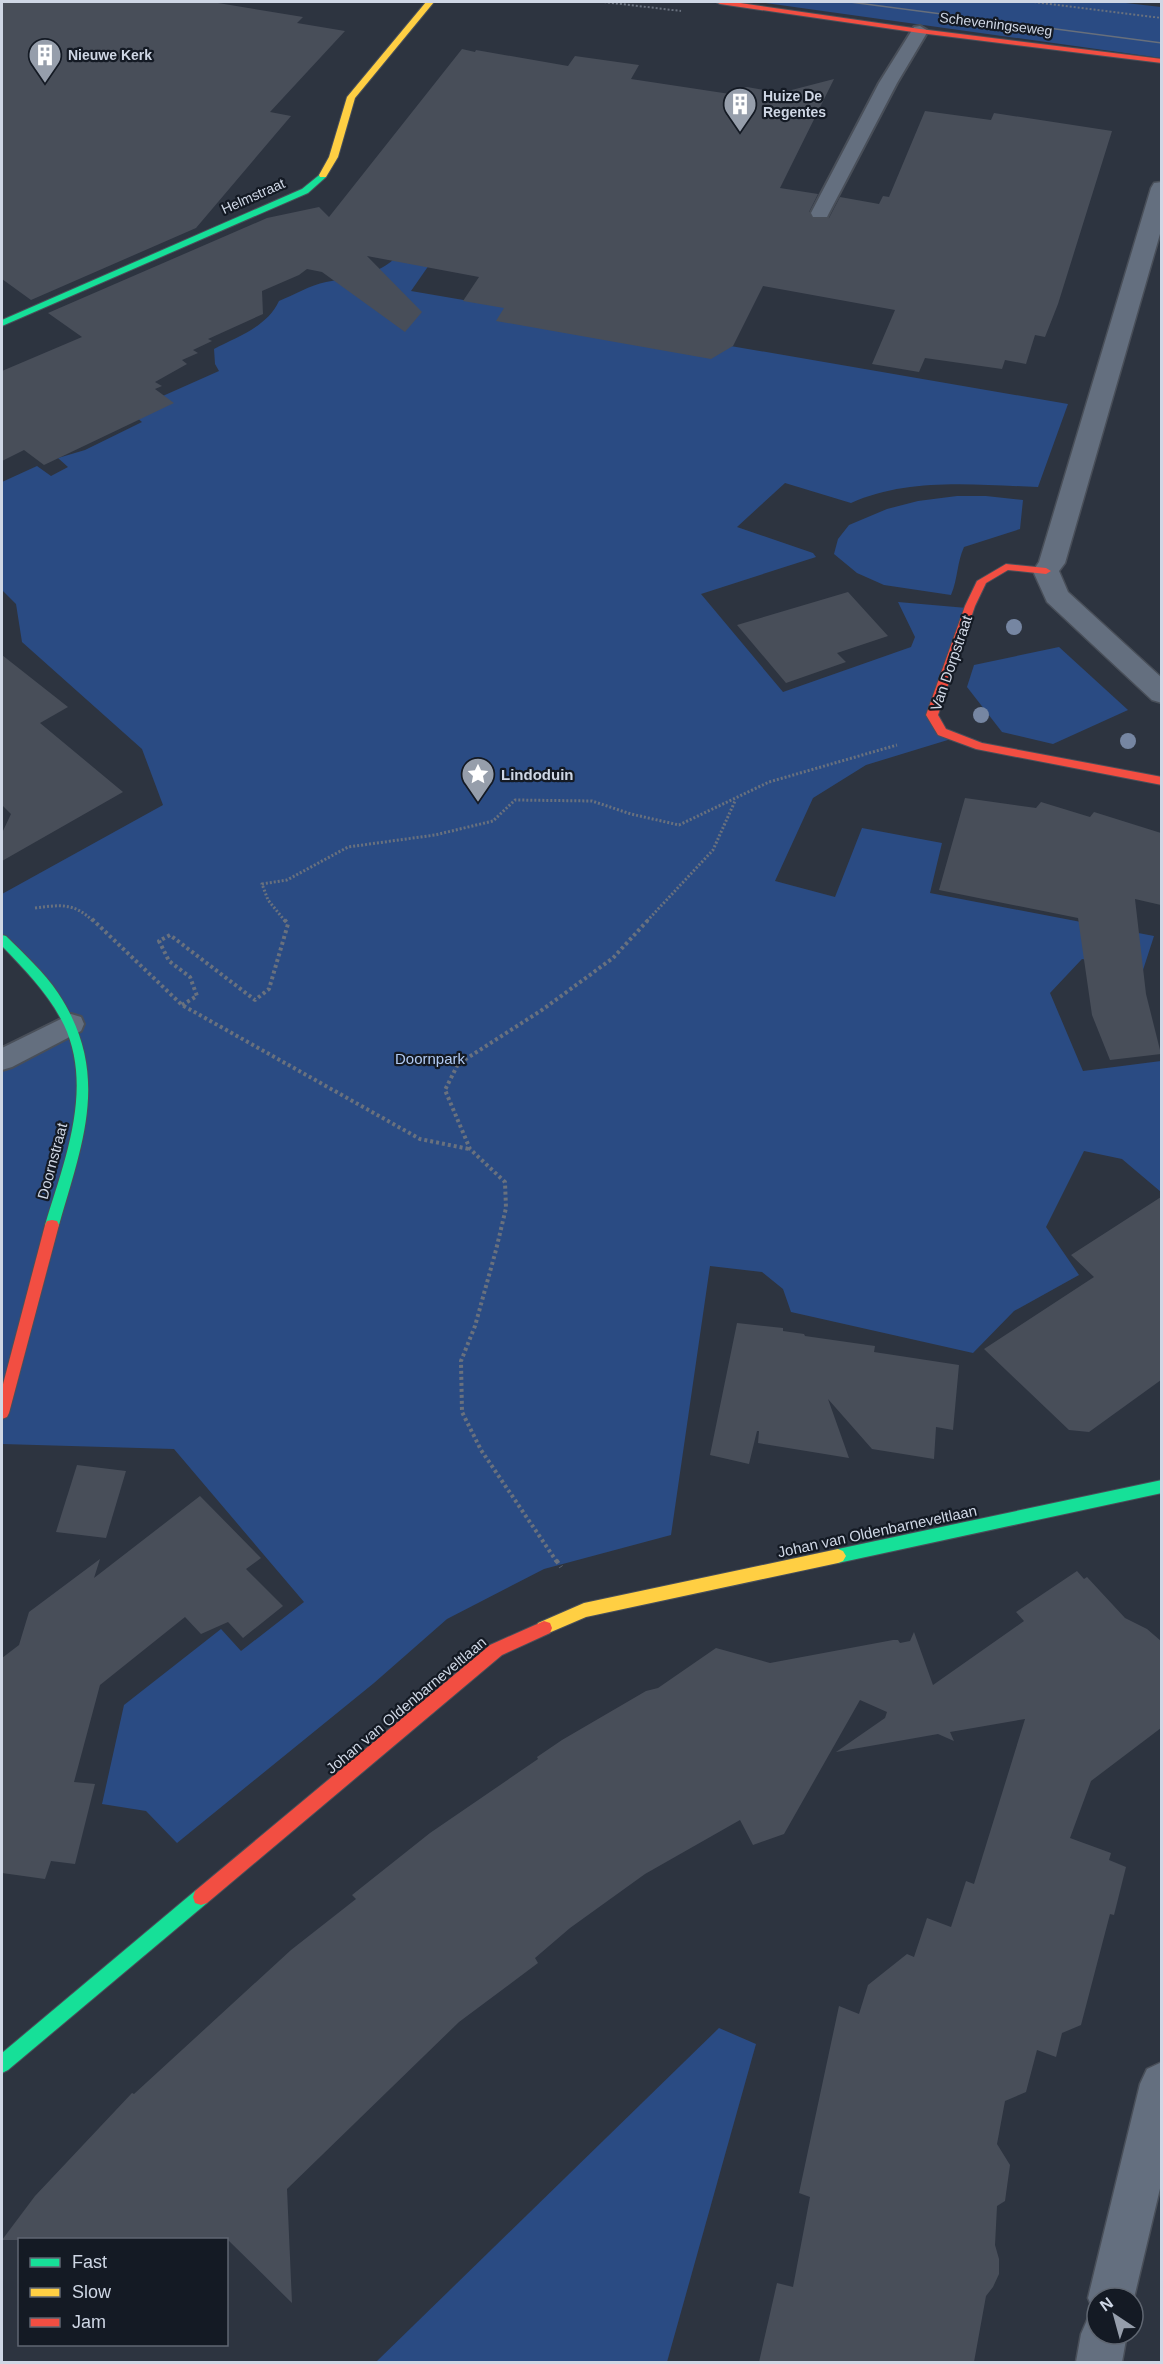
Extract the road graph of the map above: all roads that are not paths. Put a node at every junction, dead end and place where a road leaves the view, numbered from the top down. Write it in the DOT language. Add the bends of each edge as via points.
graph roads {
  1 [pos="430,2"];
  2 [pos="720,2"];
  3 [pos="920,31"];
  4 [pos="1161,61"];
  5 [pos="1161,188"];
  6 [pos="820,213"];
  7 [pos="2,323"];
  8 [pos="1046,571"];
  9 [pos="1161,694"];
  10 [pos="1161,781"];
  11 [pos="2,939"];
  12 [pos="72,1024"];
  13 [pos="2,1060"];
  14 [pos="2,1413"];
  15 [pos="1161,1486"];
  16 [pos="2,2064"];
  17 [pos="1161,2084"];
  18 [pos="1115,2286"];
  19 [pos="1102,2346"];
  20 [pos="1099,2362"];
  1 -- 7 [label="street, Helmstraat" via="351,97 343,112 333,160 305,191"];
  2 -- 3 [label="street, Scheveningseweg"];
  3 -- 4 [label="street, Scheveningseweg"];
  3 -- 6 [label="lane" via="888,83"];
  5 -- 8 [label="street" via="1052,563"];
  8 -- 9 [label="street" via="1056,596"];
  8 -- 10 [label="street, Van Dorpstraat" via="1006,567 982,581 932,716 942,732 980,746"];
  11 -- 12 [label="street, Doornstraat" via="52,990"];
  12 -- 13 [label="lane"];
  12 -- 14 [label="street, Doornstraat" via="84,1072 81,1117"];
  15 -- 16 [label="street, Johan van Oldenbarneveltlaan" via="584,1610 496,1650"];
  17 -- 18 [label="street"];
  19 -- 20 [label="street"];
}
